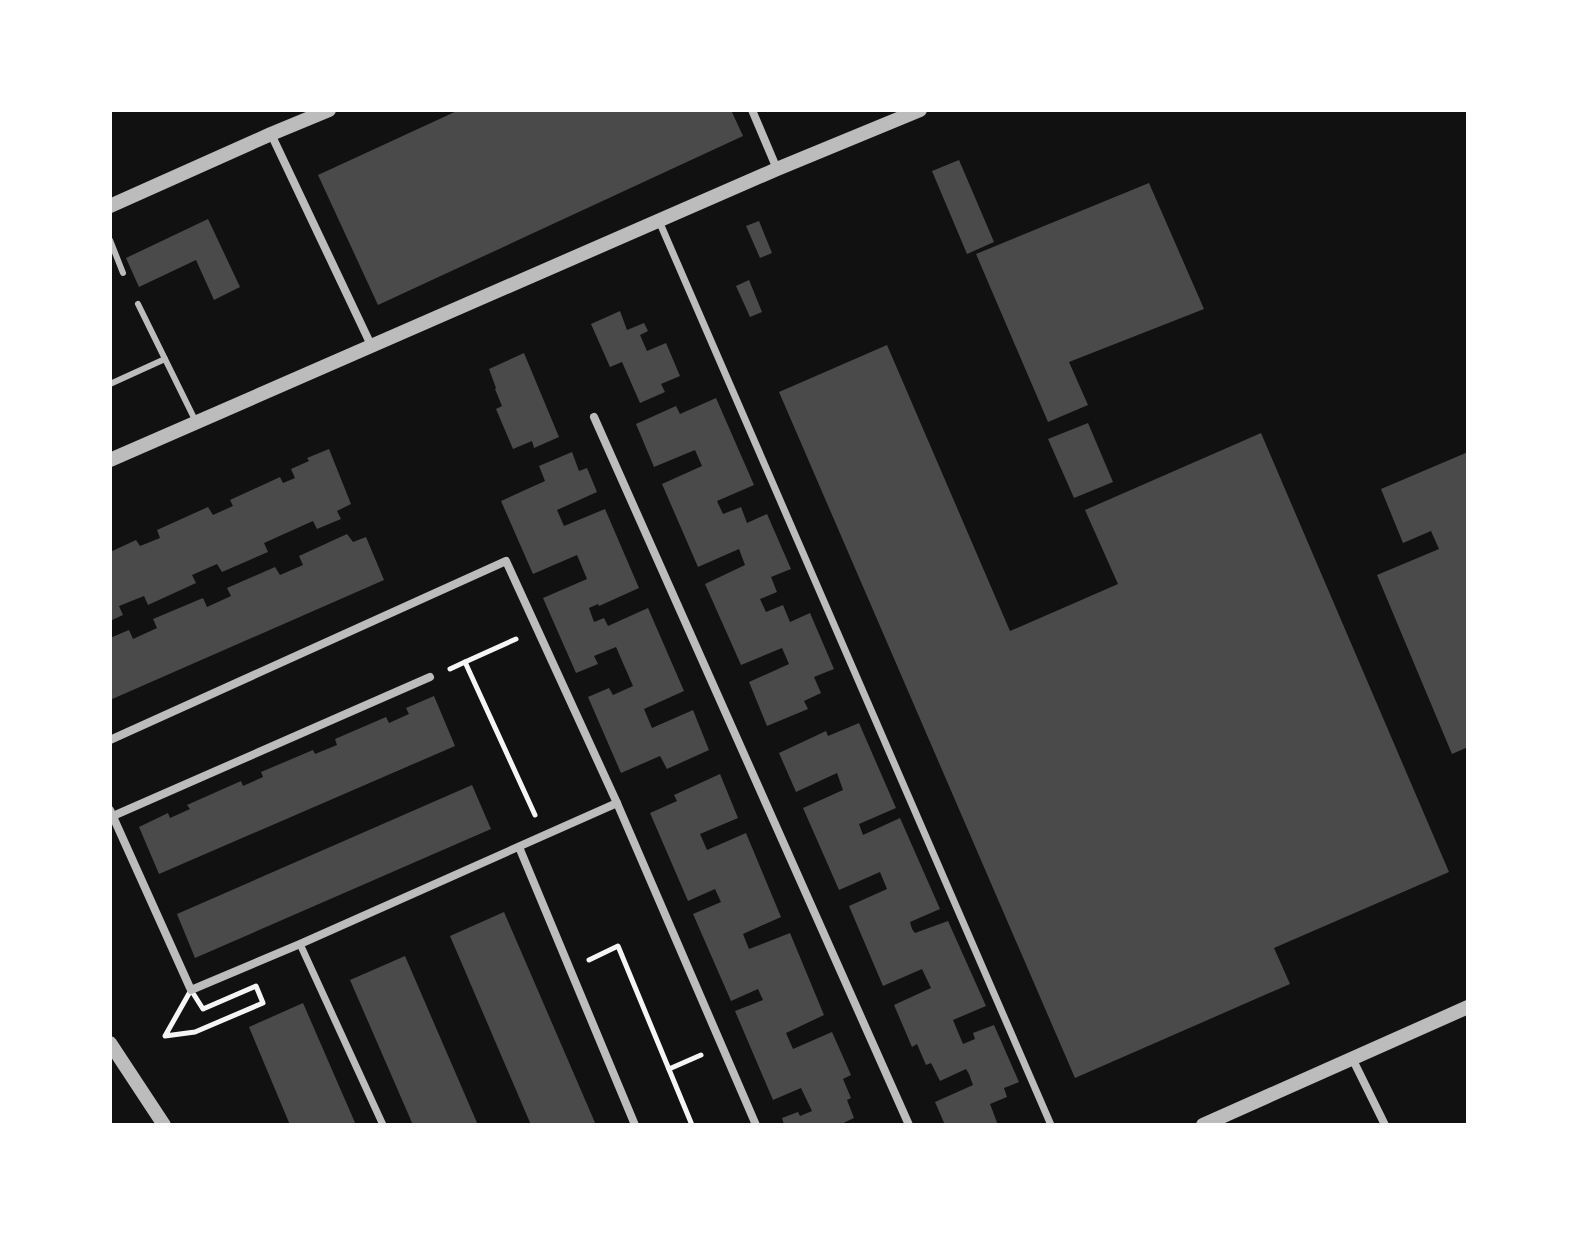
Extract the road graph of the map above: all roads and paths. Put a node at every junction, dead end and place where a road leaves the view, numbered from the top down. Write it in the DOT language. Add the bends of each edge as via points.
graph roads {
  1 [pos="329,110"];
  2 [pos="752,110"];
  3 [pos="920,110"];
  4 [pos="271,134"];
  5 [pos="777,169"];
  6 [pos="110,206"];
  7 [pos="659,221"];
  8 [pos="110,240"];
  9 [pos="123,273"];
  10 [pos="138,304"];
  11 [pos="371,345"];
  12 [pos="165,359"];
  13 [pos="110,384"];
  14 [pos="594,417"];
  15 [pos="196,422"];
  16 [pos="110,460"];
  17 [pos="537,630"];
  18 [pos="465,662"];
  19 [pos="430,677"];
  20 [pos="110,740"];
  21 [pos="617,803"];
  22 [pos="111,813"];
  23 [pos="544,835"];
  24 [pos="519,847"];
  25 [pos="300,944"];
  26 [pos="570,969"];
  27 [pos="191,990"];
  28 [pos="1468,1007"];
  29 [pos="165,1036"];
  30 [pos="110,1043"];
  31 [pos="722,1046"];
  32 [pos="1352,1058"];
  33 [pos="669,1069"];
  34 [pos="158,1123"];
  35 [pos="383,1125"];
  36 [pos="635,1125"];
  37 [pos="692,1125"];
  38 [pos="756,1125"];
  39 [pos="909,1125"];
  40 [pos="1051,1125"];
  41 [pos="1203,1125"];
  42 [pos="1385,1125"];
  1 -- 4 [label="street"];
  2 -- 5 [label="street"];
  3 -- 5 [label="street"];
  4 -- 6 [label="street"];
  4 -- 11 [label="street"];
  5 -- 7 [label="street"];
  7 -- 11 [label="street"];
  7 -- 40 [label="street"];
  8 -- 9 [label="lane"];
  10 -- 12 [label="lane"];
  11 -- 15 [label="street"];
  12 -- 13 [label="lane"];
  12 -- 15 [label="lane"];
  14 -- 39 [label="street"];
  15 -- 16 [label="street"];
  17 -- 18 [label="path"];
  17 -- 20 [label="street" via="506,561"];
  17 -- 21 [label="street"];
  18 -- 19 [label="path"];
  18 -- 23 [label="path"];
  19 -- 22 [label="street"];
  21 -- 23 [label="street"];
  21 -- 31 [label="street"];
  22 -- 27 [label="street"];
  23 -- 24 [label="street"];
  24 -- 25 [label="street"];
  24 -- 26 [label="street"];
  25 -- 27 [label="street"];
  25 -- 35 [label="street"];
  26 -- 33 [label="path" via="618,946"];
  26 -- 36 [label="street"];
  27 -- 29 [label="path" via="203,1009 256,986 263,1003 195,1032"];
  28 -- 32 [label="street"];
  30 -- 34 [label="street"];
  31 -- 33 [label="path"];
  31 -- 38 [label="street"];
  32 -- 41 [label="street"];
  32 -- 42 [label="street"];
  33 -- 37 [label="path"];
}
